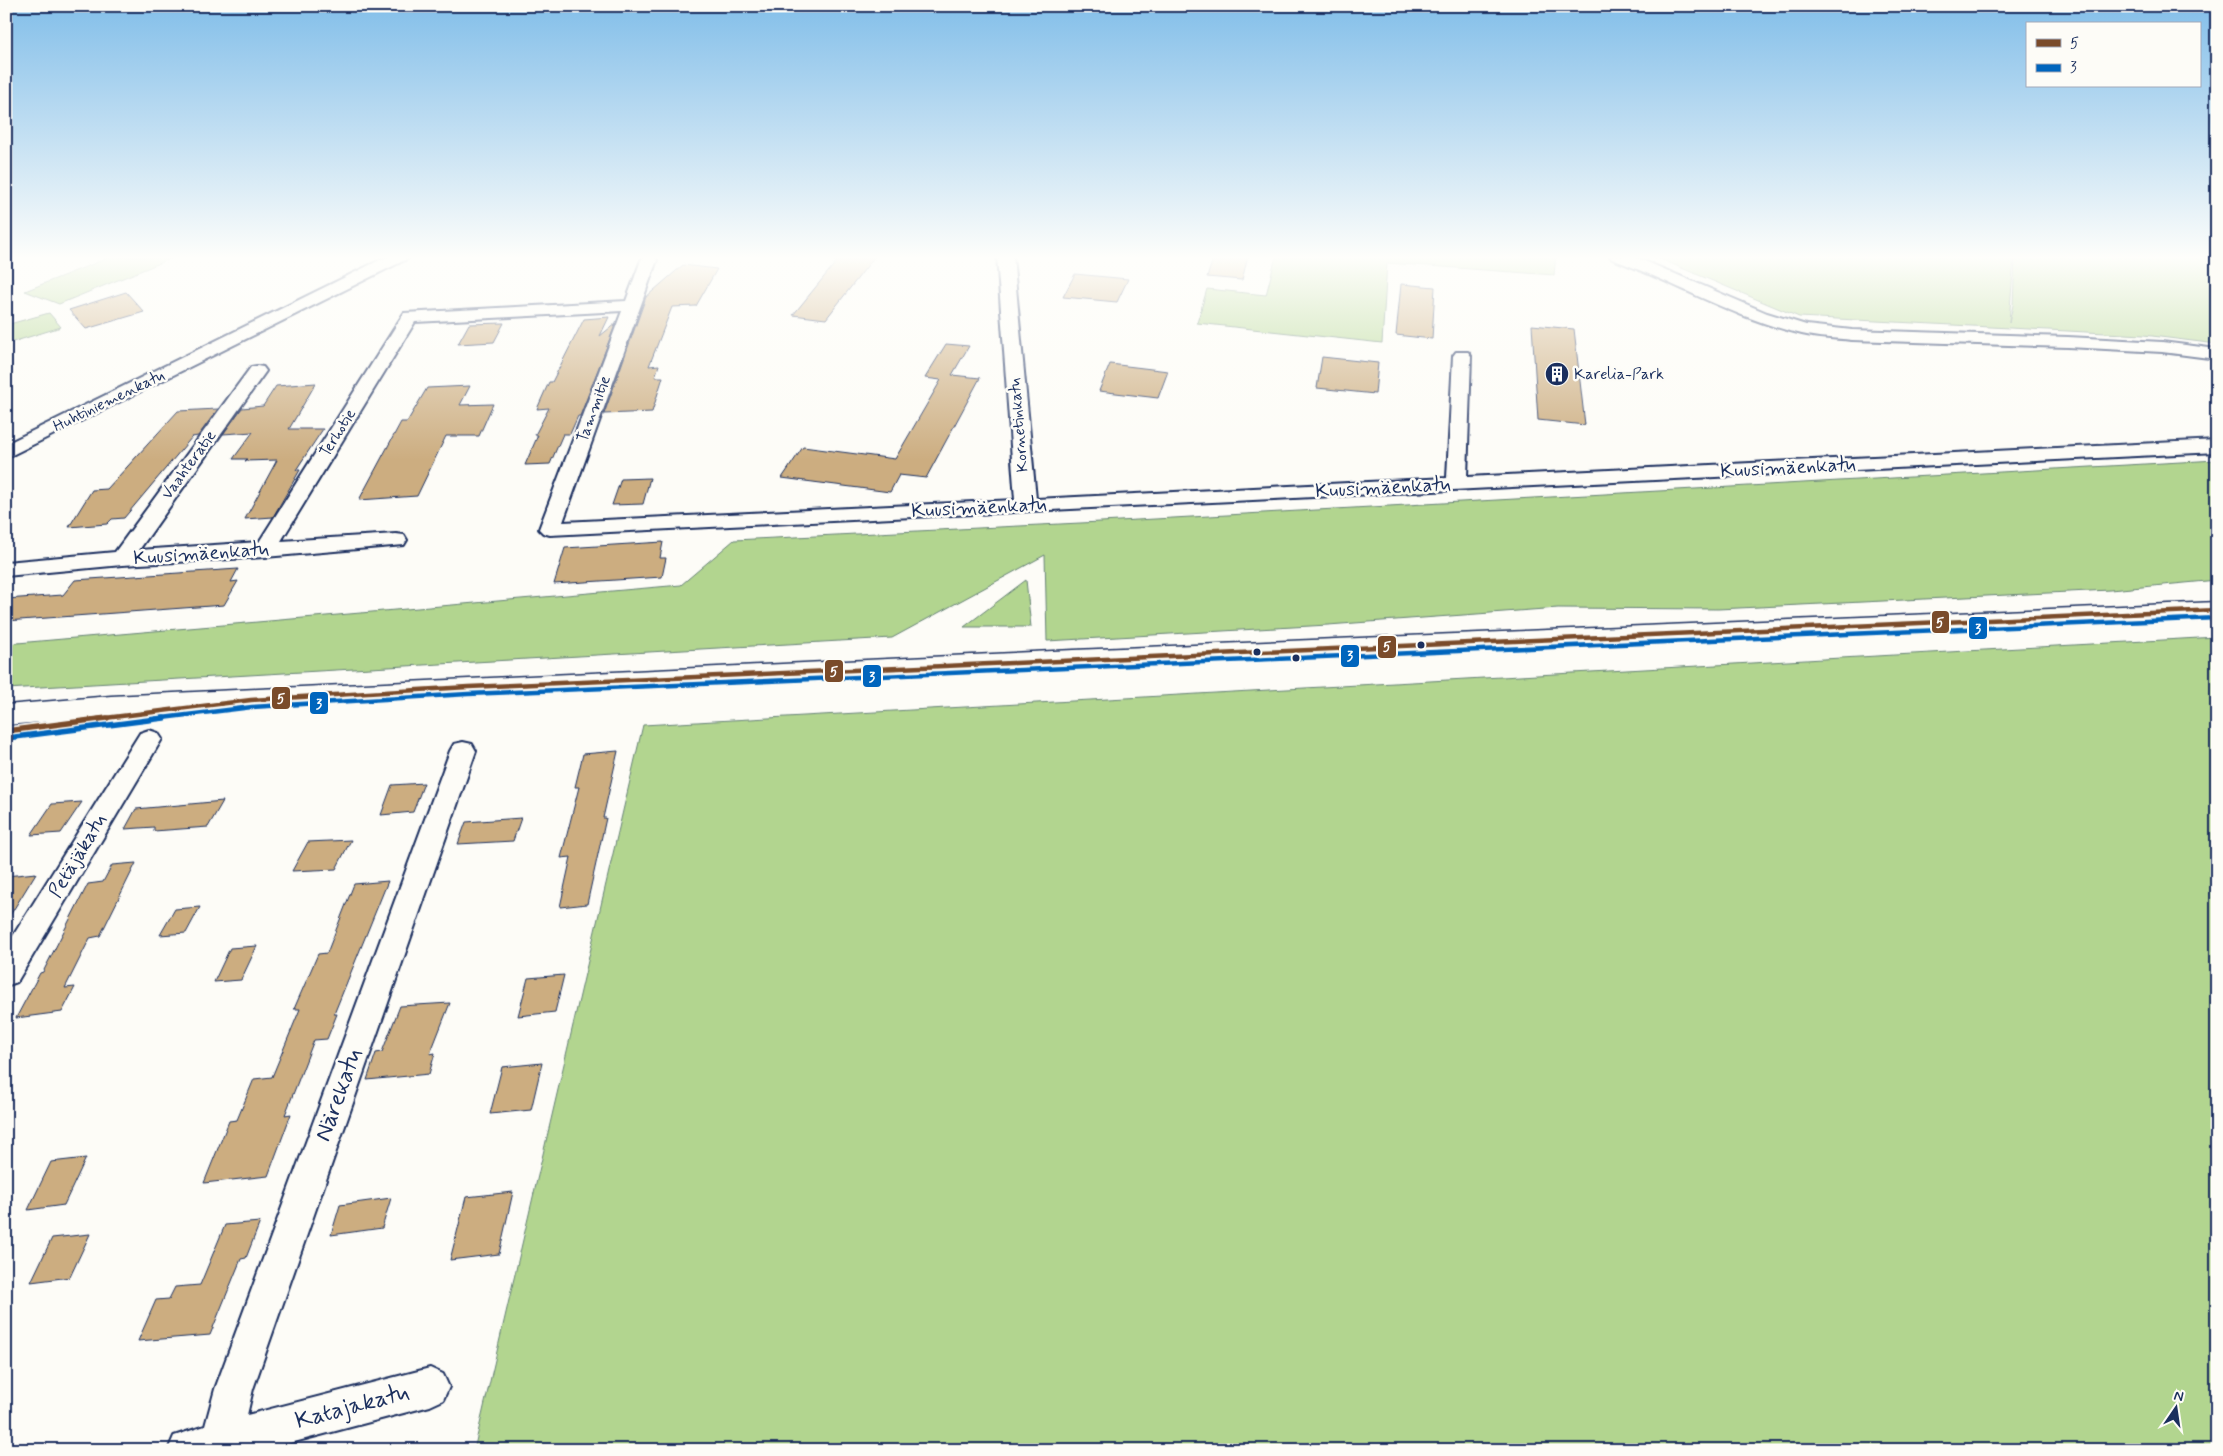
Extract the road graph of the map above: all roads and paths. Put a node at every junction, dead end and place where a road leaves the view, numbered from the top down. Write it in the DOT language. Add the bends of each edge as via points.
graph roads {
  1 [pos="264,324"];
  2 [pos="406,324"];
  3 [pos="625,324"];
  4 [pos="1011,324"];
  5 [pos="1785,324"];
  6 [pos="2217,354"];
  7 [pos="1462,356"];
  8 [pos="257,371"];
  9 [pos="2217,446"];
  10 [pos="6,452"];
  11 [pos="1456,485"];
  12 [pos="1026,505"];
  13 [pos="550,529"];
  14 [pos="396,540"];
  15 [pos="265,550"];
  16 [pos="122,558"];
  17 [pos="6,569"];
  18 [pos="2217,610"];
  19 [pos="251,700"];
  20 [pos="6,715"];
  21 [pos="6,731"];
  22 [pos="149,739"];
  23 [pos="463,751"];
  24 [pos="6,972"];
  25 [pos="430,1387"];
  26 [pos="204,1446"];
  1 -- 10 [label="street, Huhtiniemenkatu"];
  2 -- 15 [label="street, Terhotie"];
  3 -- 13 [label="street, Tammitie"];
  4 -- 12 [label="street, Kornetinkatu"];
  5 -- 6 [label="street" via="1805,330 1852,335 2162,347"];
  7 -- 11 [label="street"];
  8 -- 16 [label="street, Vaahteratie"];
  9 -- 11 [label="street, Kuusimäenkatu"];
  11 -- 12 [label="street, Kuusimäenkatu"];
  12 -- 13 [label="street, Kuusimäenkatu"];
  14 -- 15 [label="street, Kuusimäenkatu"];
  15 -- 16 [label="street, Kuusimäenkatu"];
  16 -- 17 [label="street, Kuusimäenkatu"];
  18 -- 19 [label="main road" via="478,686"];
  19 -- 20 [label="main road" via="111,706"];
  19 -- 21 [label="main road"];
  22 -- 24 [label="street, Petäjäkatu"];
  23 -- 26 [label="street, Närekatu" via="234,1389"];
  25 -- 26 [label="street, Katajakatu"];
}
